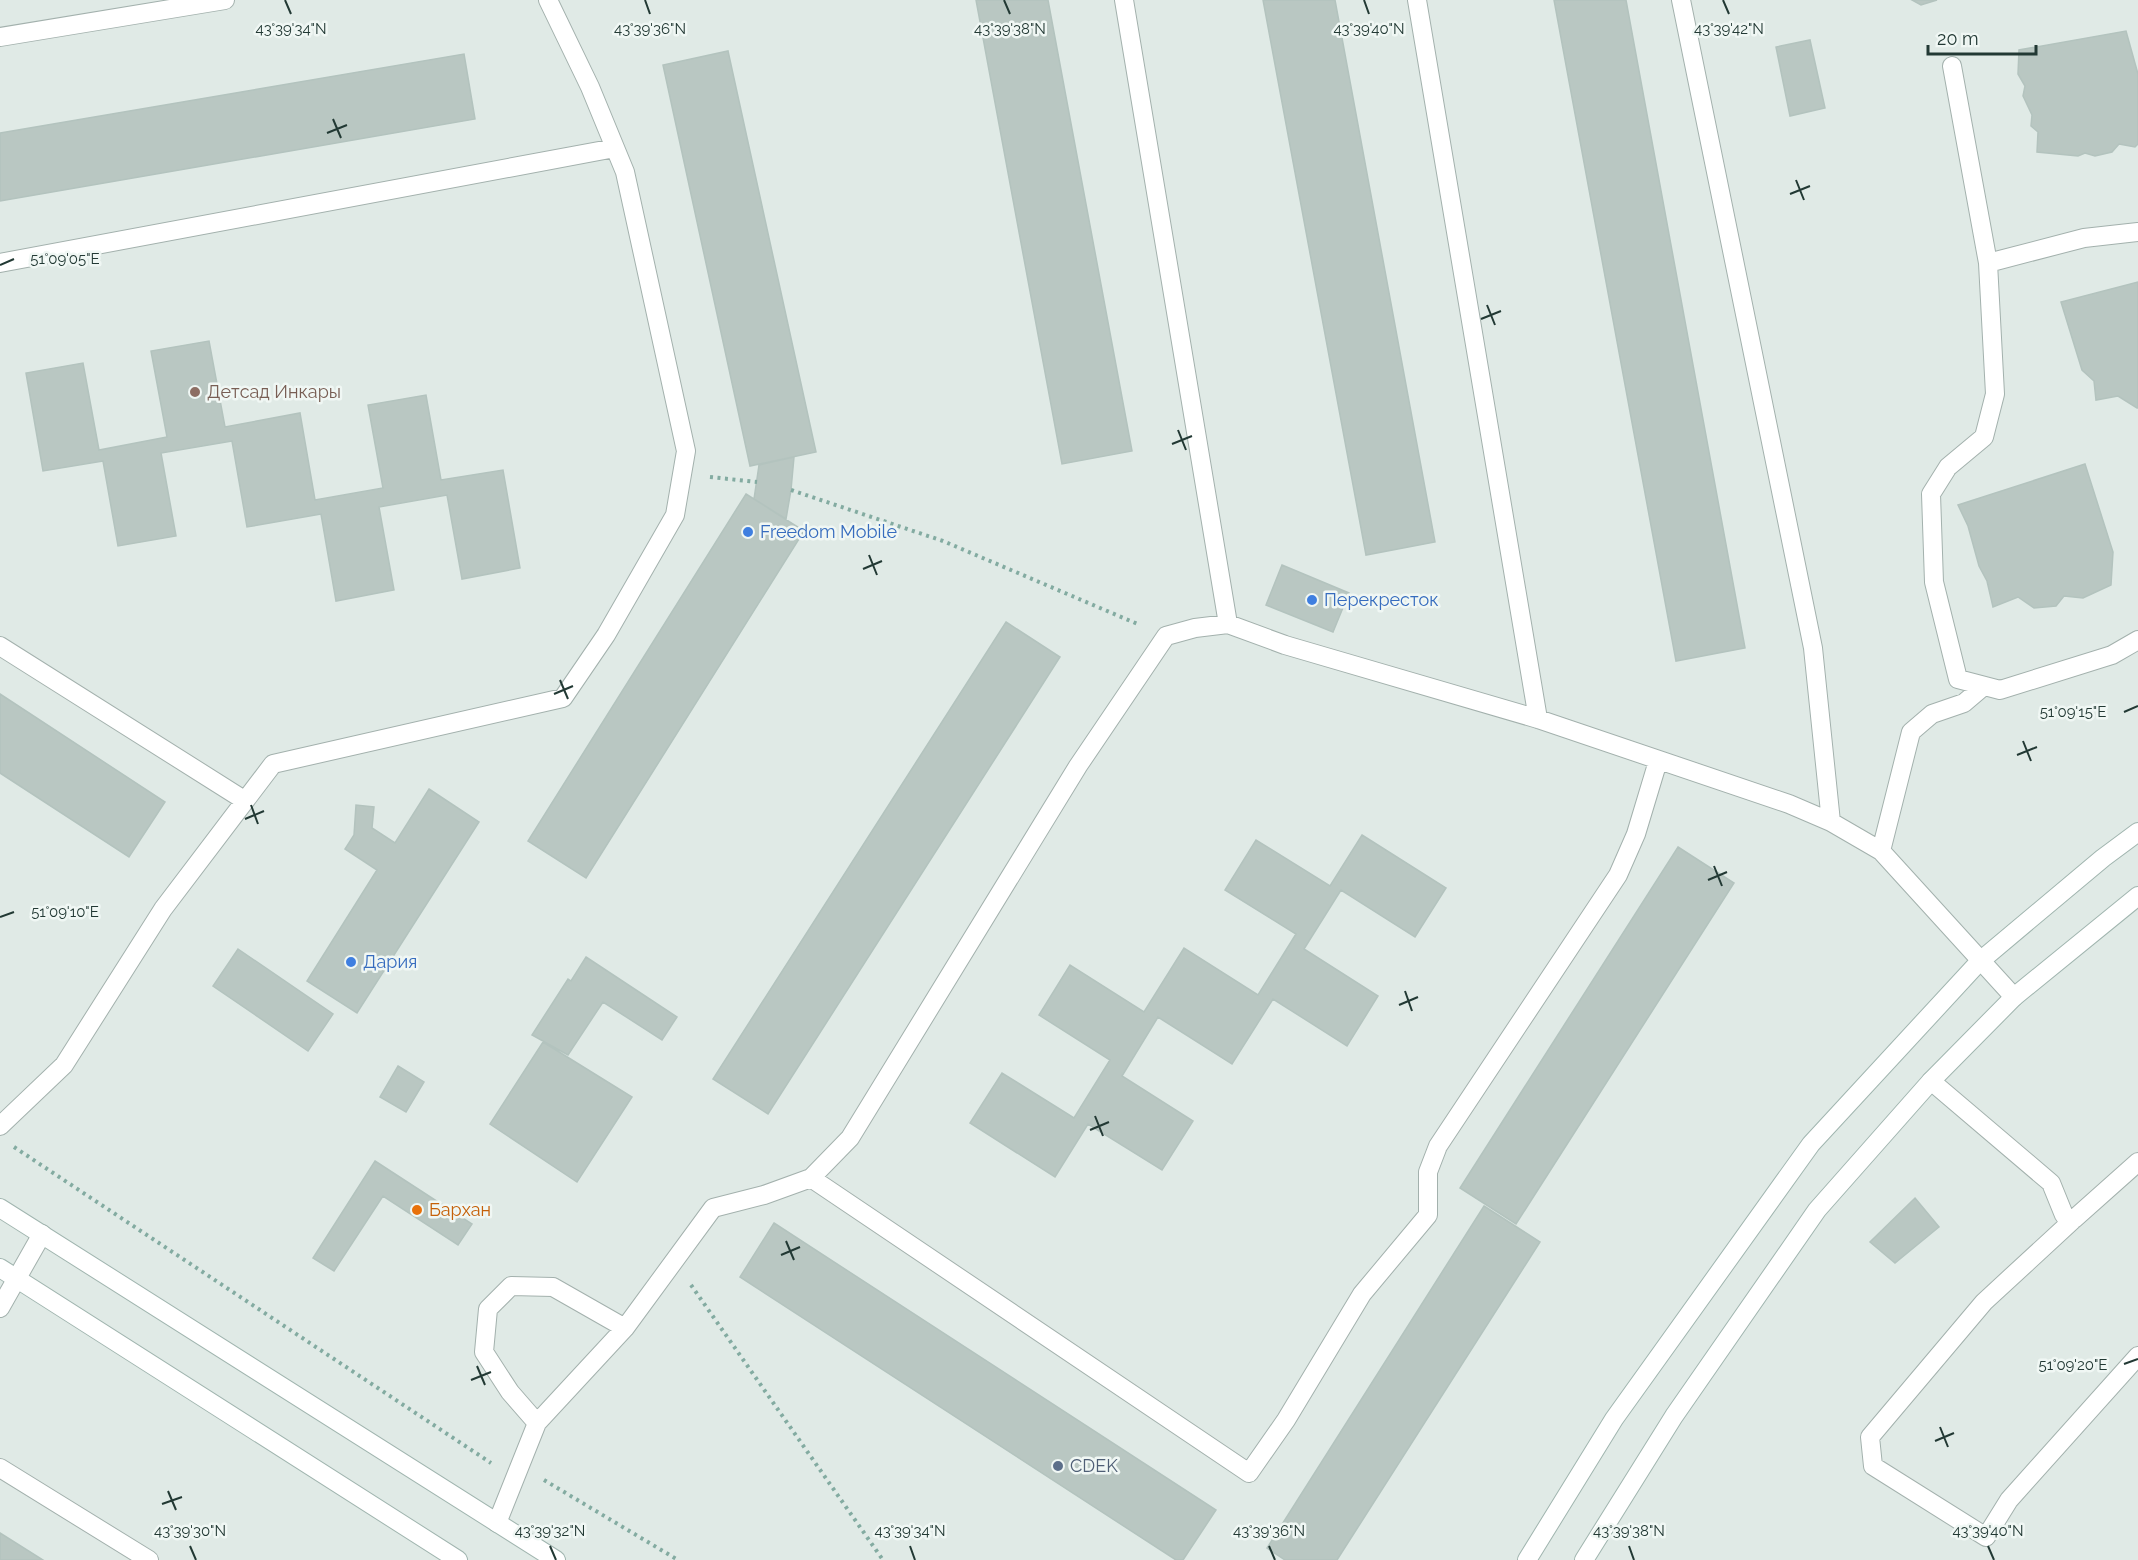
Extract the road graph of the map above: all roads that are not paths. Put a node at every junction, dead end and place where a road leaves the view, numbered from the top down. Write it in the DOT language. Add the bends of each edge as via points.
graph roads {
  1 [pos="225,0"];
  2 [pos="548,0"];
  3 [pos="1124,0"];
  4 [pos="1416,0"];
  5 [pos="1681,0"];
  6 [pos="0,38"];
  7 [pos="1952,66"];
  8 [pos="615,148"];
  9 [pos="2138,232"];
  10 [pos="0,263"];
  11 [pos="1988,263"];
  12 [pos="1228,624"];
  13 [pos="2138,640"];
  14 [pos="0,646"];
  15 [pos="1984,686"];
  16 [pos="1538,719"];
  17 [pos="1658,761"];
  18 [pos="244,800"];
  19 [pos="1831,822"];
  20 [pos="2138,832"];
  21 [pos="1881,851"];
  22 [pos="2138,896"];
  23 [pos="1979,962"];
  24 [pos="2014,997"];
  25 [pos="1930,1081"];
  26 [pos="0,1126"];
  27 [pos="2138,1162"];
  28 [pos="811,1178"];
  29 [pos="0,1208"];
  30 [pos="2074,1219"];
  31 [pos="42,1234"];
  32 [pos="0,1268"];
  33 [pos="17,1279"];
  34 [pos="0,1308"];
  35 [pos="625,1328"];
  36 [pos="2138,1356"];
  37 [pos="537,1423"];
  38 [pos="0,1468"];
  39 [pos="497,1523"];
  40 [pos="149,1560"];
  41 [pos="458,1560"];
  42 [pos="556,1560"];
  43 [pos="1527,1560"];
  44 [pos="1584,1560"];
  1 -- 6 [label="main road"];
  2 -- 8 [label="main road"];
  3 -- 12 [label="main road"];
  4 -- 16 [label="main road"];
  5 -- 19 [label="main road" via="1813,648"];
  7 -- 11 [label="main road"];
  8 -- 10 [label="main road"];
  8 -- 18 [label="main road" via="625,172 686,451 675,515 606,635 563,698 273,764"];
  9 -- 11 [label="main road" via="2084,238"];
  11 -- 15 [label="main road" via="1995,394 1984,437 1948,467 1931,494 1930,531 1934,582 1958,679"];
  12 -- 16 [label="main road" via="1284,645"];
  12 -- 28 [label="main road" via="1166,636 1078,766 850,1138"];
  13 -- 15 [label="main road" via="2112,655 2000,690"];
  14 -- 18 [label="main road"];
  15 -- 21 [label="main road" via="1964,703 1932,714 1911,732"];
  16 -- 17 [label="main road"];
  17 -- 19 [label="main road" via="1790,804"];
  17 -- 28 [label="main road" via="1636,834 1618,875 1438,1146 1428,1172 1428,1215 1362,1294 1249,1473"];
  18 -- 26 [label="main road" via="163,909 64,1065"];
  19 -- 21 [label="main road"];
  20 -- 23 [label="main road"];
  21 -- 23 [label="main road"];
  22 -- 24 [label="main road"];
  23 -- 24 [label="main road"];
  23 -- 43 [label="main road" via="1811,1144 1614,1419"];
  24 -- 25 [label="main road"];
  25 -- 30 [label="main road" via="2051,1183 2064,1215"];
  25 -- 44 [label="main road" via="1817,1210 1674,1416"];
  27 -- 30 [label="main road"];
  28 -- 35 [label="main road" via="712,1208"];
  29 -- 31 [label="main road"];
  30 -- 36 [label="main road" via="1984,1302 1870,1437 1873,1466 1986,1537 2009,1500"];
  31 -- 33 [label="main road"];
  31 -- 39 [label="main road"];
  32 -- 33 [label="main road"];
  33 -- 34 [label="main road"];
  33 -- 41 [label="main road"];
  35 -- 37 [label="main road"];
  35 -- 37 [label="main road" via="553,1287 511,1286 488,1309 484,1352 510,1392"];
  37 -- 39 [label="main road"];
  38 -- 40 [label="main road"];
  39 -- 42 [label="main road"];
}
